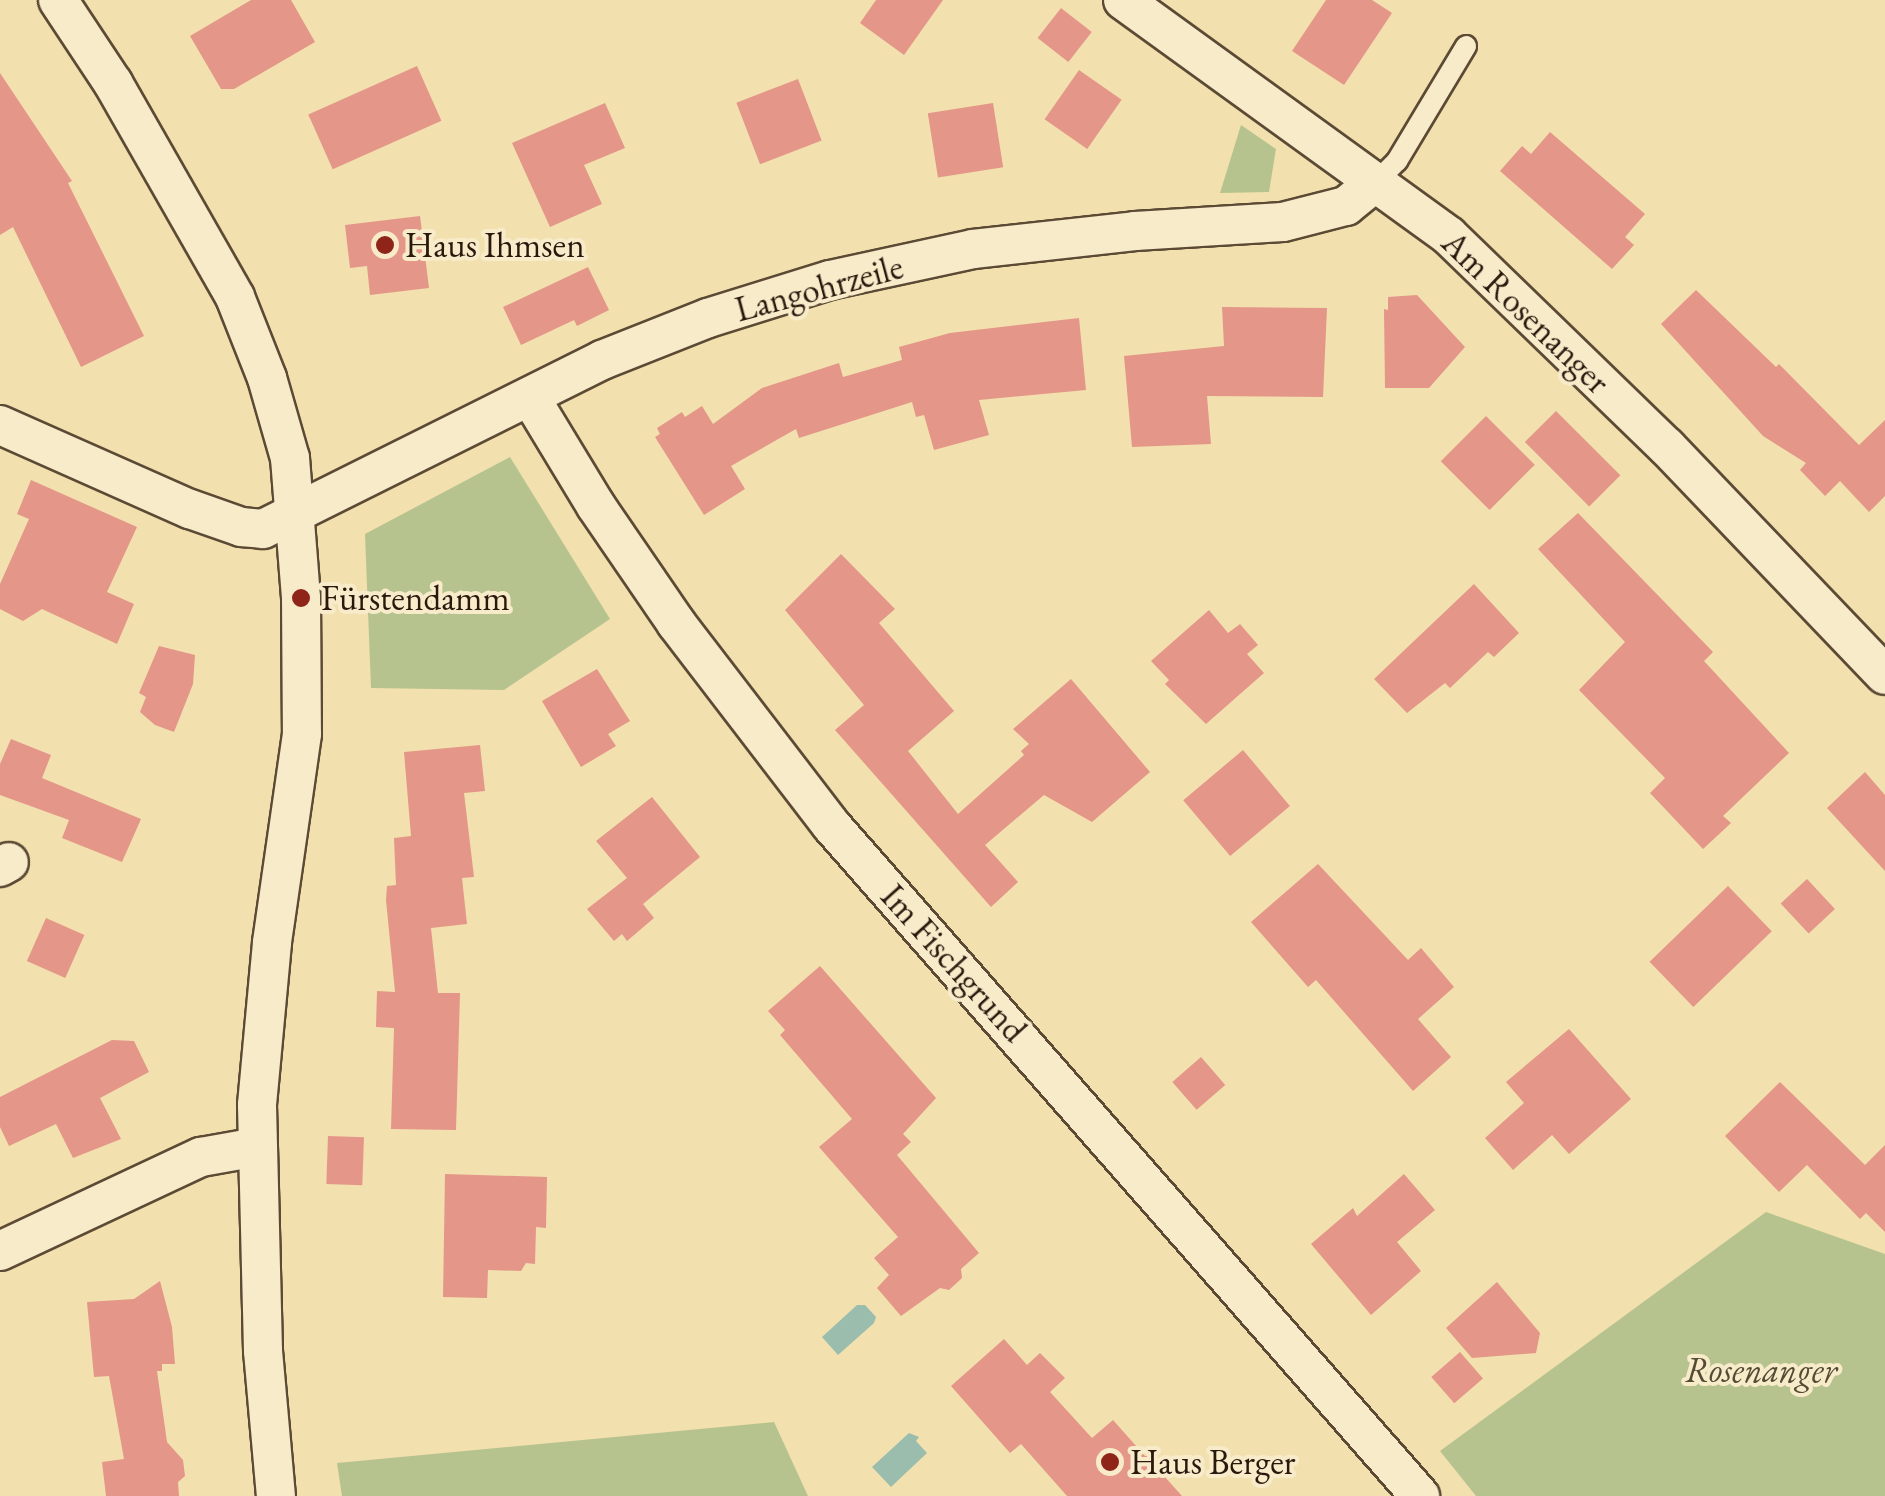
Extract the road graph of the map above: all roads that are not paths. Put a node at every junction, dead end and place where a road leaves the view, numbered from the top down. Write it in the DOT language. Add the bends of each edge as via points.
graph roads {
  1 [pos="58,0"];
  2 [pos="1123,0"];
  3 [pos="1466,46"];
  4 [pos="1376,182"];
  5 [pos="530,397"];
  6 [pos="0,425"];
  7 [pos="296,514"];
  8 [pos="1885,674"];
  9 [pos="257,1147"];
  10 [pos="0,1250"];
  11 [pos="276,1496"];
  12 [pos="1420,1496"];
  1 -- 7 [label="street" via="236,297 290,458"];
  2 -- 4 [label="street, Am Rosenanger"];
  3 -- 4 [label="lane" via="1396,161"];
  4 -- 5 [label="street, Langohrzeile" via="1346,206 1283,222 972,249 830,280 652,339"];
  4 -- 8 [label="street, Am Rosenanger" via="1449,236"];
  5 -- 7 [label="street, Langohrzeile"];
  5 -- 12 [label="street, Im Fischgrund" via="676,624 832,826"];
  6 -- 7 [label="street, Langohrzeile" via="241,527 264,529"];
  7 -- 9 [label="street" via="302,734 272,943"];
  9 -- 10 [label="street" via="200,1157"];
  9 -- 11 [label="street"];
}
